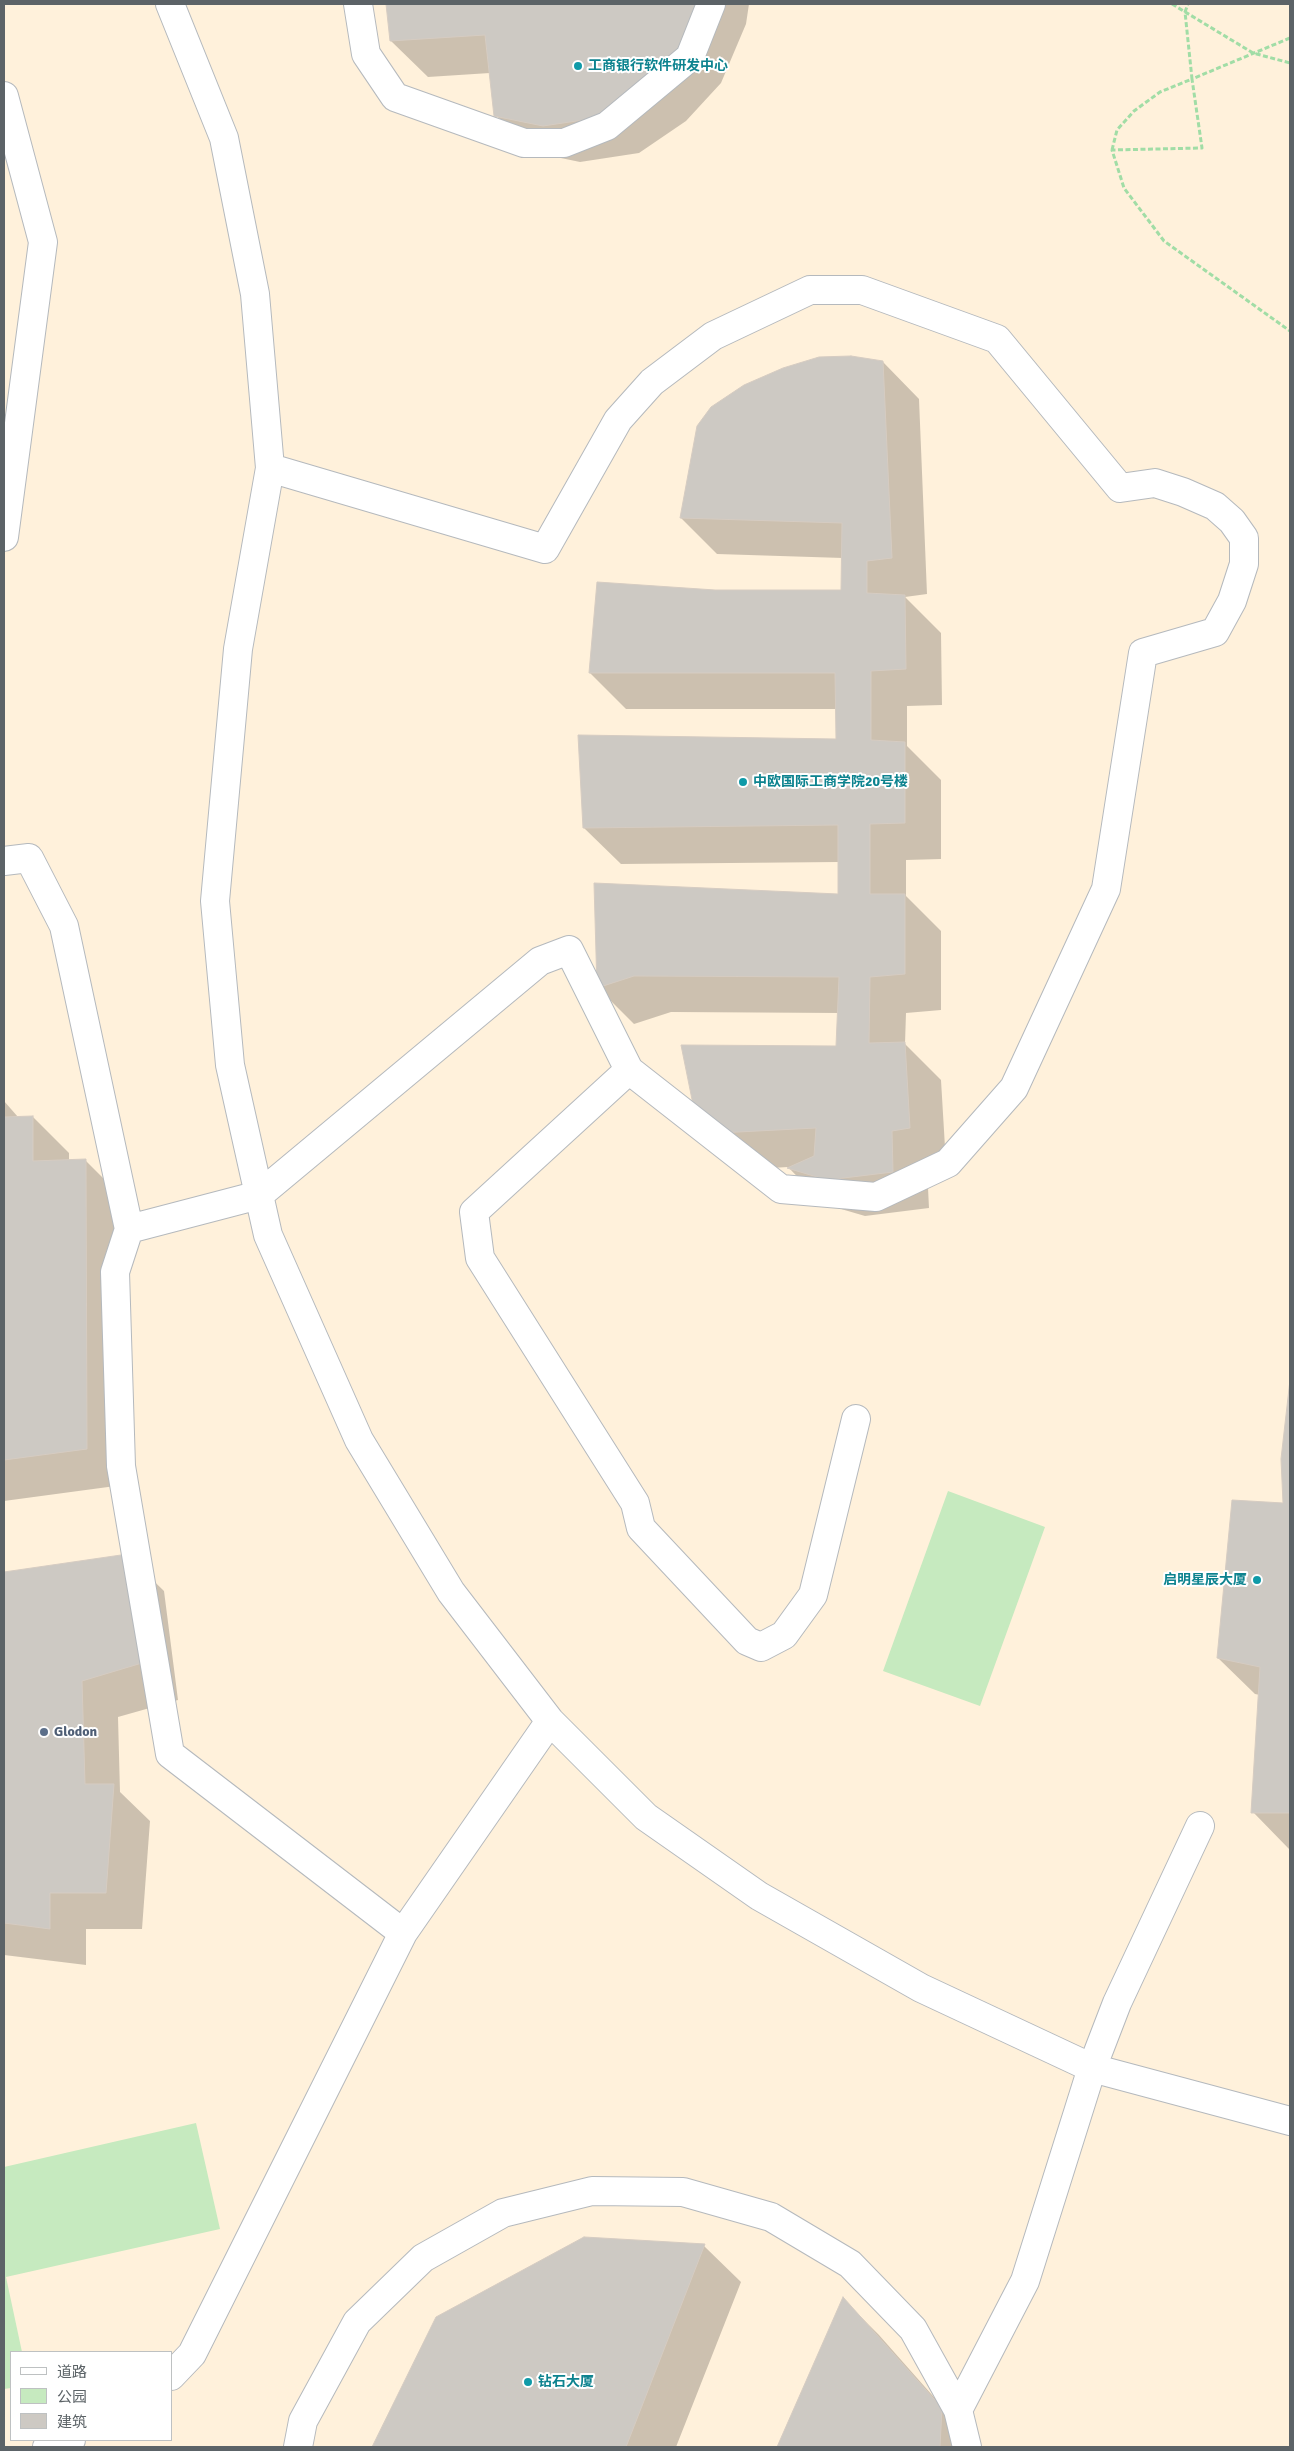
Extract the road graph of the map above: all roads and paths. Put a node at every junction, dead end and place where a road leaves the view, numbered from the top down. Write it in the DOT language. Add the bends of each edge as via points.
graph roads {
  1 [pos="170,4"];
  2 [pos="358,4"];
  3 [pos="711,4"];
  4 [pos="1172,4"];
  5 [pos="1188,4"];
  6 [pos="1186,12"];
  7 [pos="1290,38"];
  8 [pos="1253,54"];
  9 [pos="1290,63"];
  10 [pos="1192,79"];
  11 [pos="4,96"];
  12 [pos="1112,150"];
  13 [pos="1290,330"];
  14 [pos="270,468"];
  15 [pos="4,537"];
  16 [pos="4,861"];
  17 [pos="629,1070"];
  18 [pos="259,1195"];
  19 [pos="129,1229"];
  20 [pos="856,1419"];
  21 [pos="550,1722"];
  22 [pos="1200,1826"];
  23 [pos="403,1933"];
  24 [pos="1092,2068"];
  25 [pos="1290,2121"];
  26 [pos="172,2375"];
  27 [pos="958,2410"];
  28 [pos="68,2441"];
  29 [pos="47,2447"];
  30 [pos="298,2447"];
  31 [pos="966,2447"];
  1 -- 14 [label="street" via="224,138 255,294"];
  2 -- 3 [label="street" via="366,54 395,97 524,143 564,143 607,126 690,57"];
  4 -- 6 [label="path"];
  5 -- 6 [label="path"];
  6 -- 8 [label="path"];
  6 -- 10 [label="path"];
  7 -- 8 [label="path"];
  8 -- 9 [label="path"];
  8 -- 10 [label="path"];
  10 -- 12 [label="path" via="1160,92 1134,111 1117,130"];
  10 -- 12 [label="path" via="1202,148"];
  11 -- 15 [label="street" via="43,242"];
  12 -- 13 [label="path" via="1124,188 1164,240"];
  14 -- 17 [label="street" via="546,549 618,420 652,382 713,336 810,290 862,290 997,339 1120,488 1155,483 1183,492 1215,506 1232,521 1244,538 1244,564 1232,601 1215,632 1143,653 1106,889 1014,1088 948,1163 876,1197 781,1189"];
  14 -- 18 [label="street" via="238,648 215,901 230,1065"];
  16 -- 19 [label="street" via="29,858 64,926"];
  17 -- 18 [label="street" via="568,950 540,961"];
  17 -- 20 [label="street" via="474,1212 480,1258 635,1503 641,1528 747,1641 761,1647 784,1636 813,1595"];
  18 -- 19 [label="street"];
  18 -- 21 [label="street" via="268,1235 359,1440 451,1592"];
  19 -- 23 [label="street" via="115,1272 121,1466 170,1754"];
  21 -- 23 [label="street"];
  21 -- 24 [label="street" via="646,1817 759,1896 921,1988"];
  22 -- 24 [label="street" via="1117,2003"];
  23 -- 26 [label="street" via="192,2354"];
  24 -- 25 [label="street"];
  24 -- 27 [label="street" via="1025,2280"];
  27 -- 30 [label="street" via="913,2329 842,2259 771,2217 683,2192 592,2191 503,2213 423,2258 357,2322 303,2421"];
  27 -- 31 [label="street"];
  28 -- 29 [label="street"];
}
